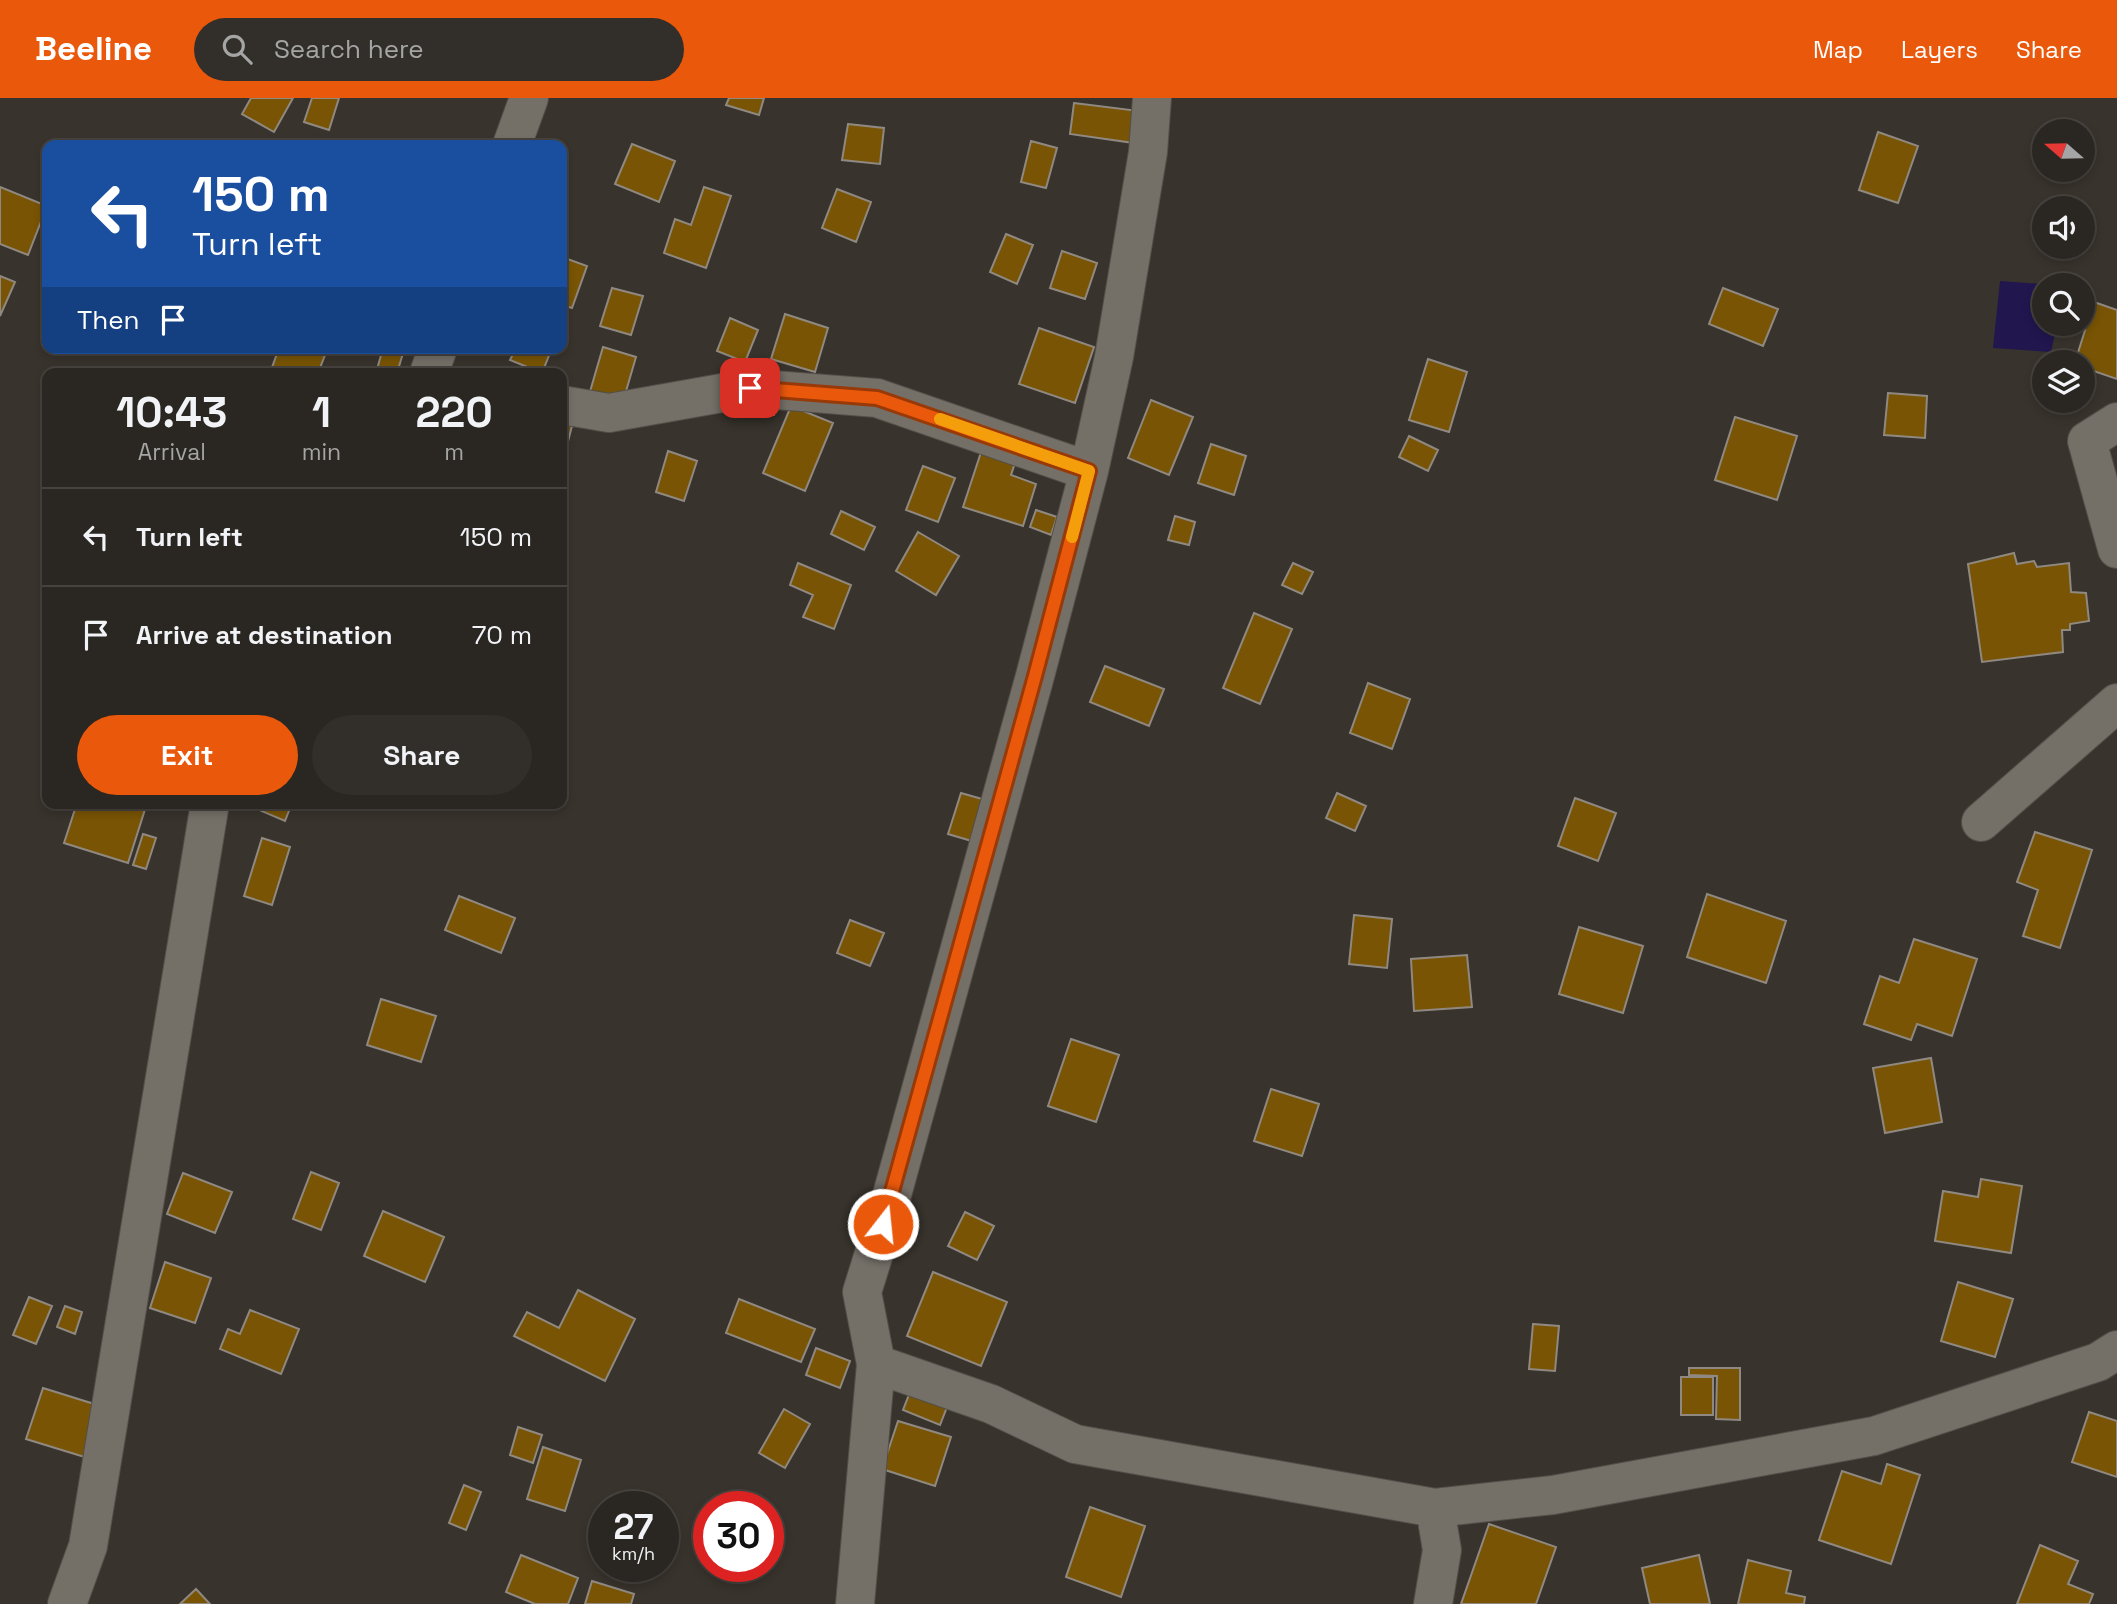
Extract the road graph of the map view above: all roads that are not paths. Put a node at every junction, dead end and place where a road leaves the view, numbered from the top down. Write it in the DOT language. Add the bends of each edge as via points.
graph roads {
  1 [pos="529,98"];
  2 [pos="1152,98"];
  3 [pos="514,140"];
  4 [pos="567,406"];
  5 [pos="2117,422"];
  6 [pos="1089,471"];
  7 [pos="2117,549"];
  8 [pos="2117,703"];
  9 [pos="209,809"];
  10 [pos="1981,822"];
  11 [pos="2117,1350"];
  12 [pos="876,1364"];
  13 [pos="1435,1508"];
  14 [pos="67,1604"];
  15 [pos="855,1604"];
  16 [pos="1433,1604"];
  1 -- 3 [label="street"];
  2 -- 6 [label="street" via="1148,152 1114,358"];
  4 -- 6 [label="street" via="609,413 750,388 877,398"];
  5 -- 7 [label="street" via="2087,441"];
  6 -- 12 [label="street" via="862,1292"];
  8 -- 10 [label="street"];
  9 -- 14 [label="street" via="88,1546"];
  11 -- 13 [label="street" via="2098,1362 1874,1436 1553,1495"];
  12 -- 13 [label="street" via="991,1405 1075,1444"];
  12 -- 15 [label="street"];
  13 -- 16 [label="street" via="1442,1550"];
}
